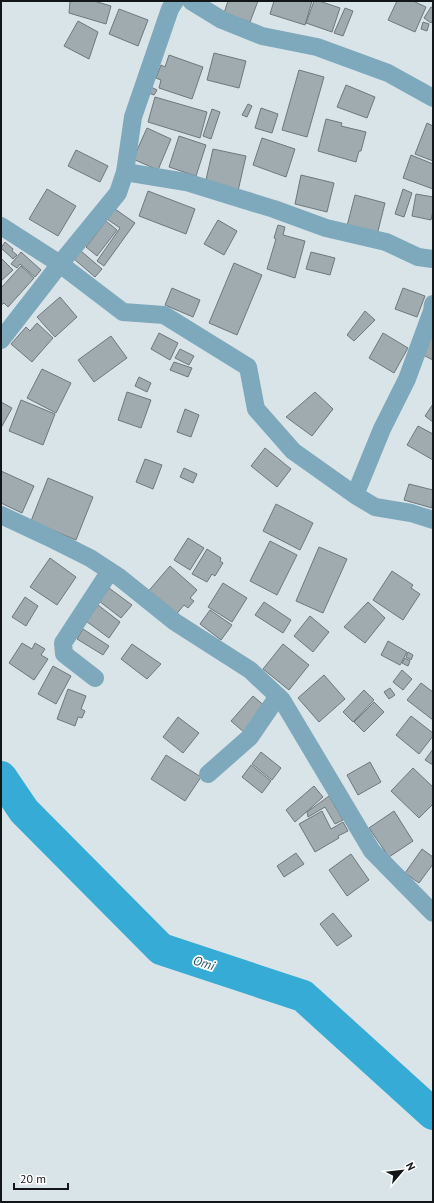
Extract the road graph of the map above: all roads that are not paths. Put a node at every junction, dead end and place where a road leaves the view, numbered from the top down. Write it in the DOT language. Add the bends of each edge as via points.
graph roads {
  1 [pos="186,1"];
  2 [pos="190,1"];
  3 [pos="172,5"];
  4 [pos="433,98"];
  5 [pos="124,172"];
  6 [pos="1,226"];
  7 [pos="433,259"];
  8 [pos="60,264"];
  9 [pos="433,304"];
  10 [pos="1,340"];
  11 [pos="355,495"];
  12 [pos="1,515"];
  13 [pos="433,520"];
  14 [pos="110,571"];
  15 [pos="95,678"];
  16 [pos="278,696"];
  17 [pos="208,774"];
  18 [pos="433,913"];
  1 -- 3 [label="street"];
  2 -- 4 [label="street" via="222,20 262,36 317,47 388,73"];
  3 -- 5 [label="street" via="133,117"];
  5 -- 7 [label="street" via="186,182 274,208 326,228 386,242 418,257"];
  5 -- 8 [label="street" via="118,193"];
  6 -- 8 [label="street"];
  8 -- 10 [label="street"];
  8 -- 11 [label="street" via="123,312 164,315 248,367 256,409 293,451"];
  9 -- 11 [label="street" via="407,379 382,429"];
  11 -- 13 [label="street" via="375,507 411,513"];
  12 -- 14 [label="street" via="90,558"];
  14 -- 15 [label="street" via="64,643 64,654"];
  14 -- 16 [label="street" via="175,622 250,670"];
  16 -- 17 [label="street" via="250,737"];
  16 -- 18 [label="street" via="372,851"];
}
